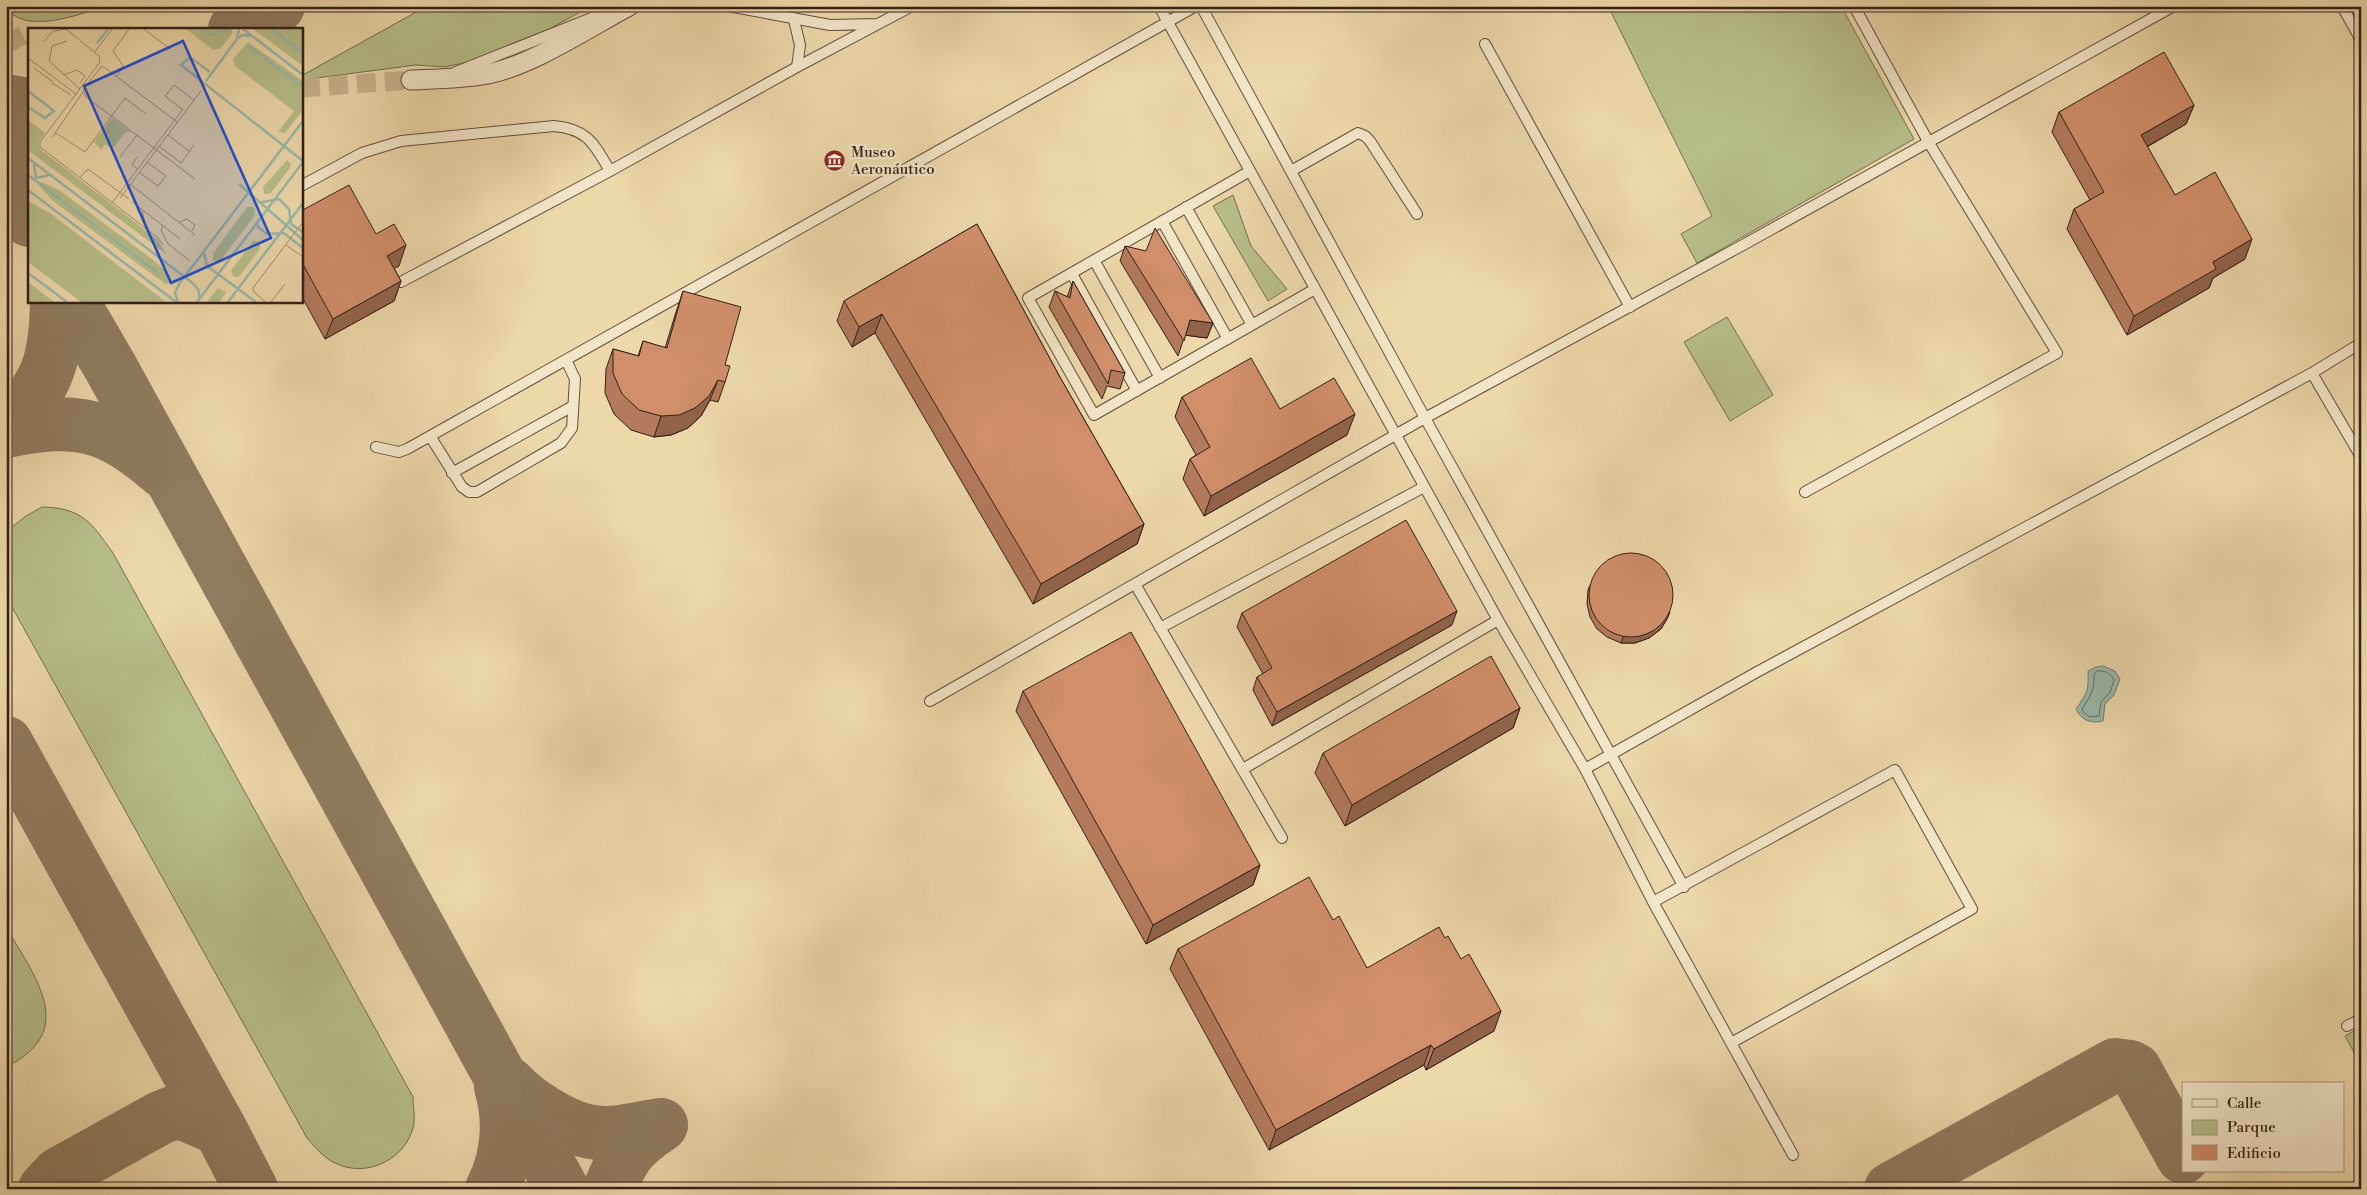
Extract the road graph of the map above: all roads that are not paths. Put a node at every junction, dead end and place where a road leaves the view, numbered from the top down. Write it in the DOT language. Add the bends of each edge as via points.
graph roads {
  1 [pos="620,6"];
  2 [pos="629,6"];
  3 [pos="728,6"];
  4 [pos="912,6"];
  5 [pos="1159,6"];
  6 [pos="1196,6"];
  7 [pos="1201,6"];
  8 [pos="1854,6"];
  9 [pos="2174,6"];
  10 [pos="2342,6"];
  11 [pos="759,10"];
  12 [pos="794,20"];
  13 [pos="1167,21"];
  14 [pos="883,23"];
  15 [pos="2361,40"];
  16 [pos="1485,44"];
  17 [pos="797,67"];
  18 [pos="411,80"];
  19 [pos="436,80"];
  20 [pos="1929,143"];
  21 [pos="610,171"];
  22 [pos="1250,171"];
  23 [pos="1291,171"];
  24 [pos="302,185"];
  25 [pos="1186,207"];
  26 [pos="1417,214"];
  27 [pos="1162,221"];
  28 [pos="1094,260"];
  29 [pos="1072,274"];
  30 [pos="401,282"];
  31 [pos="1315,290"];
  32 [pos="1630,308"];
  33 [pos="1252,325"];
  34 [pos="1228,339"];
  35 [pos="2361,343"];
  36 [pos="566,360"];
  37 [pos="2312,373"];
  38 [pos="1160,378"];
  39 [pos="1138,391"];
  40 [pos="573,406"];
  41 [pos="1425,418"];
  42 [pos="1396,435"];
  43 [pos="430,436"];
  44 [pos="376,447"];
  45 [pos="2361,458"];
  46 [pos="452,472"];
  47 [pos="1424,487"];
  48 [pos="1805,492"];
  49 [pos="1134,584"];
  50 [pos="1498,620"];
  51 [pos="1160,628"];
  52 [pos="930,702"];
  53 [pos="1612,754"];
  54 [pos="1243,769"];
  55 [pos="1586,769"];
  56 [pos="1282,838"];
  57 [pos="1684,887"];
  58 [pos="1653,902"];
  59 [pos="2361,1019"];
  60 [pos="2348,1026"];
  61 [pos="1731,1043"];
  62 [pos="1793,1155"];
  1 -- 19 [label="lane"];
  2 -- 19 [label="street" via="522,64 489,74"];
  3 -- 11 [label="lane"];
  4 -- 14 [label="lane"];
  5 -- 13 [label="lane"];
  6 -- 13 [label="lane"];
  7 -- 23 [label="lane"];
  8 -- 20 [label="lane"];
  9 -- 20 [label="lane"];
  10 -- 15 [label="lane"];
  11 -- 12 [label="lane"];
  12 -- 14 [label="lane" via="854,26"];
  12 -- 17 [label="lane" via="800,44"];
  13 -- 22 [label="lane"];
  13 -- 36 [label="lane"];
  14 -- 17 [label="lane"];
  16 -- 32 [label="lane"];
  17 -- 21 [label="lane"];
  18 -- 19 [label="street"];
  20 -- 32 [label="lane"];
  20 -- 48 [label="lane" via="2057,353"];
  21 -- 24 [label="lane" via="587,136 569,127 554,126 401,140 362,153"];
  21 -- 30 [label="lane"];
  22 -- 25 [label="lane"];
  22 -- 31 [label="lane"];
  23 -- 26 [label="lane" via="1358,132 1370,141"];
  23 -- 41 [label="lane"];
  25 -- 27 [label="lane"];
  25 -- 33 [label="lane"];
  27 -- 28 [label="lane"];
  27 -- 34 [label="lane"];
  28 -- 29 [label="lane"];
  28 -- 38 [label="lane"];
  29 -- 39 [label="lane"];
  29 -- 39 [label="lane" via="1028,298 1094,415"];
  31 -- 33 [label="lane"];
  31 -- 42 [label="lane"];
  32 -- 41 [label="lane"];
  33 -- 34 [label="lane"];
  34 -- 38 [label="lane"];
  35 -- 37 [label="lane"];
  36 -- 40 [label="lane" via="575,380"];
  36 -- 43 [label="lane"];
  37 -- 45 [label="lane"];
  37 -- 53 [label="lane" via="1757,672"];
  38 -- 39 [label="lane"];
  40 -- 46 [label="lane"];
  40 -- 46 [label="lane" via="572,428 561,443 477,492 469,492 462,487"];
  41 -- 42 [label="lane"];
  41 -- 53 [label="lane"];
  42 -- 47 [label="lane"];
  42 -- 49 [label="lane"];
  43 -- 44 [label="lane" via="399,452"];
  43 -- 46 [label="lane"];
  47 -- 50 [label="lane"];
  47 -- 51 [label="lane"];
  49 -- 51 [label="lane"];
  49 -- 52 [label="lane"];
  50 -- 54 [label="lane"];
  50 -- 55 [label="lane"];
  51 -- 54 [label="lane"];
  53 -- 55 [label="lane"];
  53 -- 57 [label="lane"];
  54 -- 56 [label="lane"];
  55 -- 58 [label="lane"];
  57 -- 58 [label="lane"];
  57 -- 61 [label="lane" via="1895,770 1972,909"];
  58 -- 61 [label="lane"];
  59 -- 60 [label="lane"];
  61 -- 62 [label="lane"];
}
